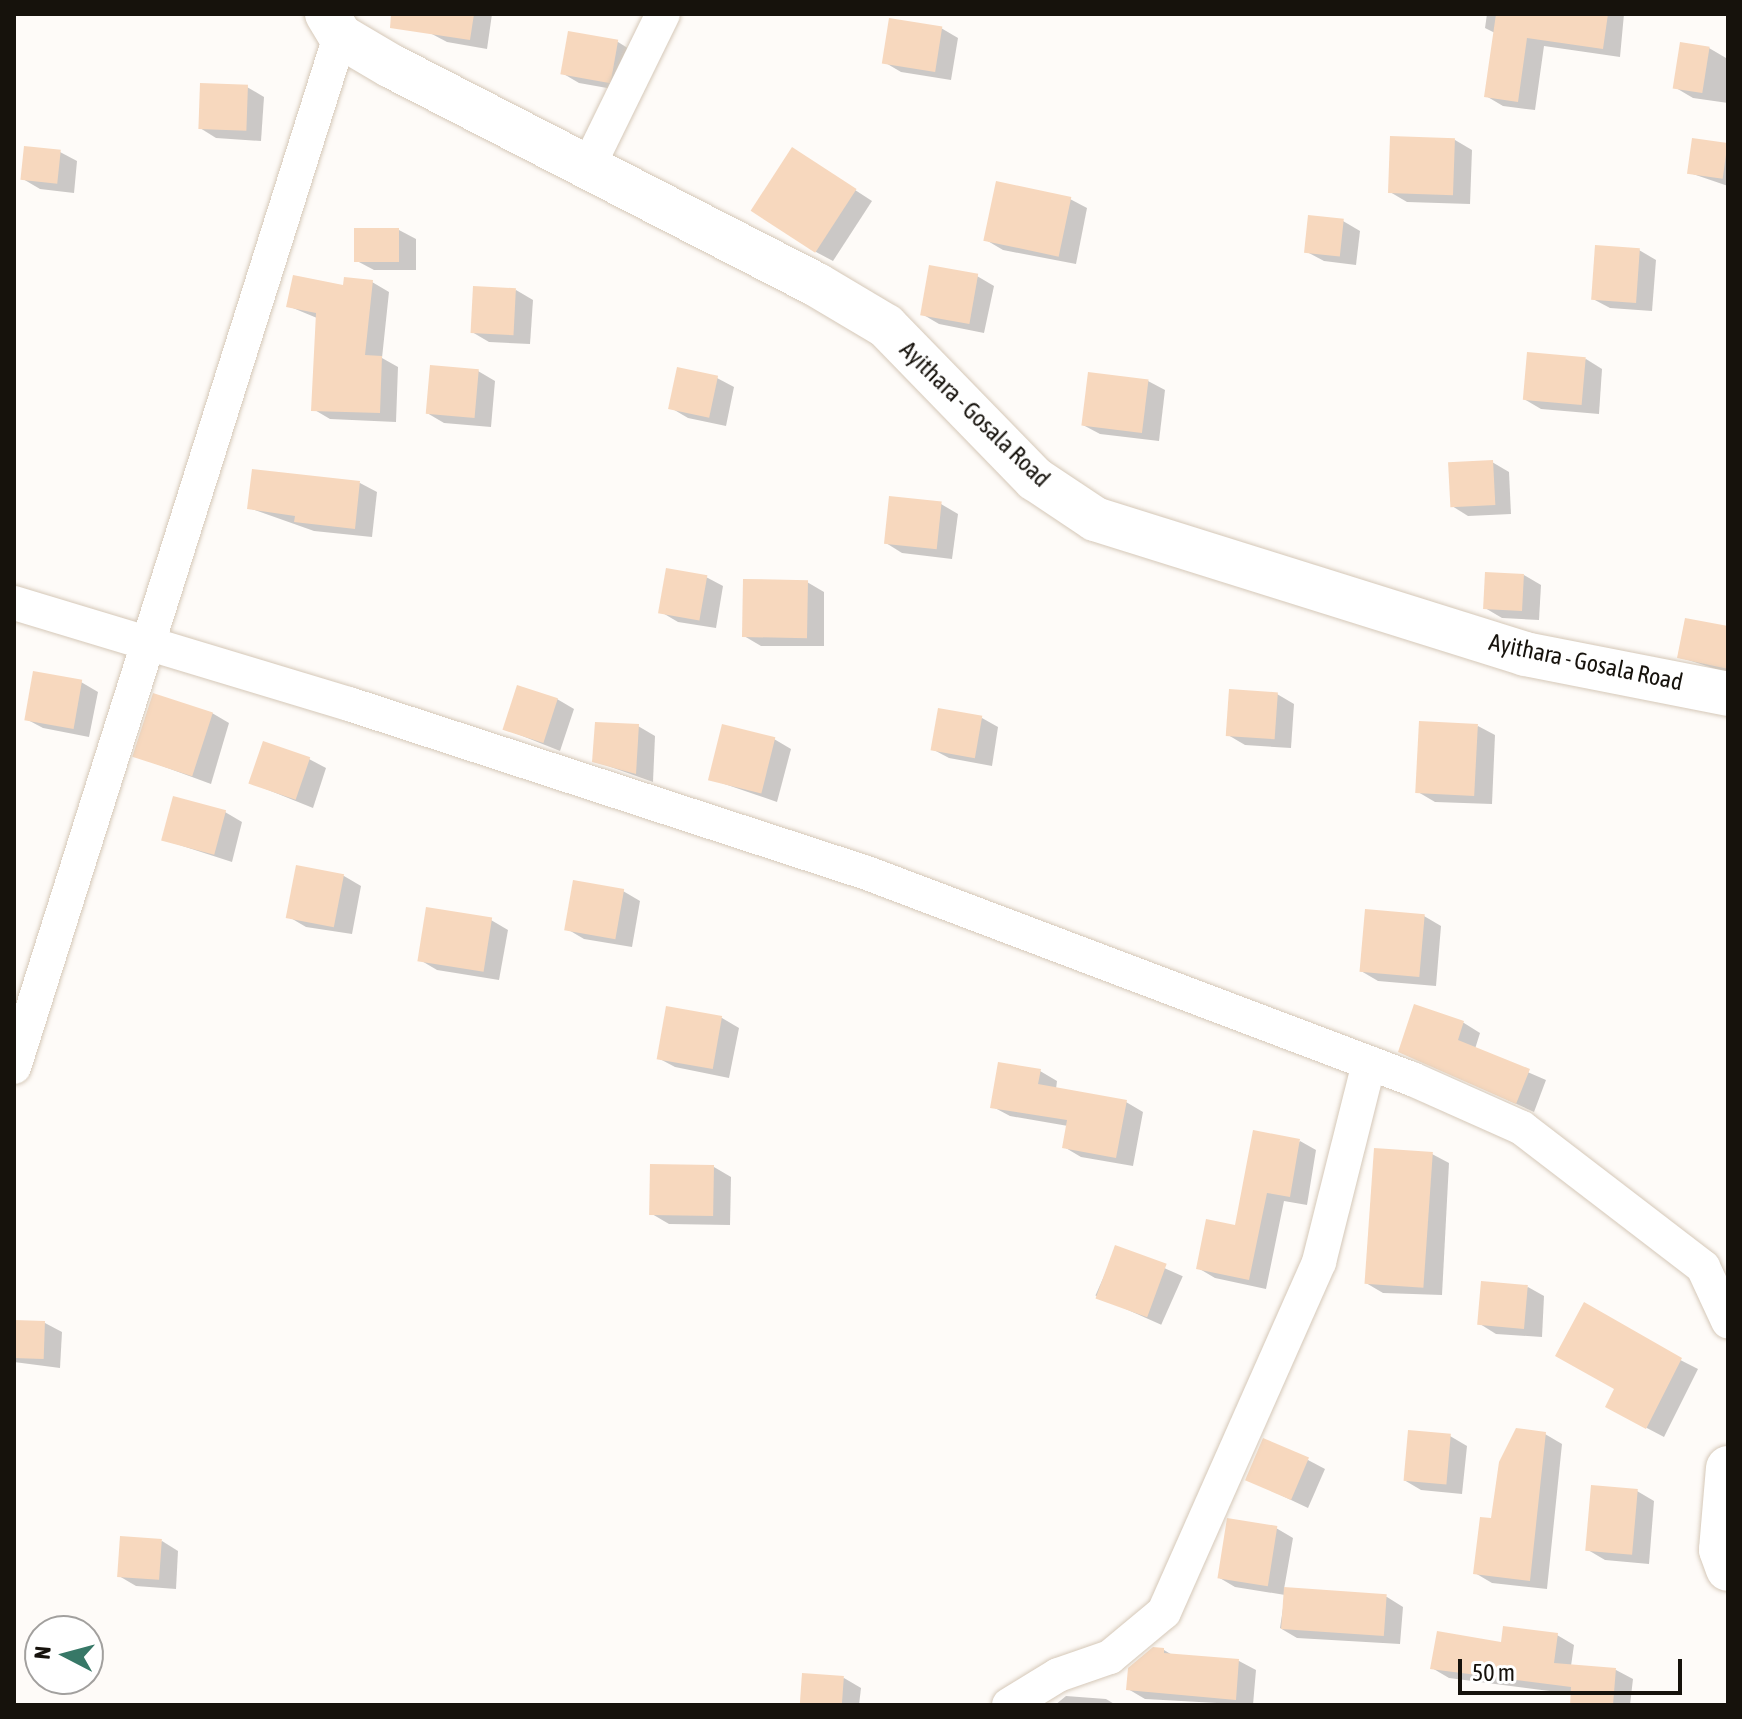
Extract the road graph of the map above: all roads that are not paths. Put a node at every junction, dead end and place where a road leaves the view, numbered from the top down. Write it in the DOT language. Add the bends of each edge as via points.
graph roads {
  1 [pos="663,14"];
  2 [pos="333,25"];
  3 [pos="588,167"];
  4 [pos="14,603"];
  5 [pos="149,646"];
  6 [pos="1728,694"];
  7 [pos="1369,1063"];
  8 [pos="14,1067"];
  9 [pos="1728,1321"];
  10 [pos="1728,1468"];
  11 [pos="1728,1569"];
  12 [pos="1009,1705"];
  1 -- 3 [label="street"];
  2 -- 3 [label="main road, Ayithara - Gosala Road"];
  2 -- 5 [label="street"];
  3 -- 6 [label="main road, Ayithara - Gosala Road" via="886,326 1035,479 1095,519 1525,654"];
  4 -- 5 [label="street"];
  5 -- 7 [label="street" via="349,704 867,873"];
  5 -- 8 [label="street"];
  7 -- 9 [label="street" via="1522,1128 1703,1267"];
  7 -- 12 [label="street" via="1319,1262 1164,1612 1110,1657 1058,1675"];
  10 -- 11 [label="main road" via="1721,1550"];
}
